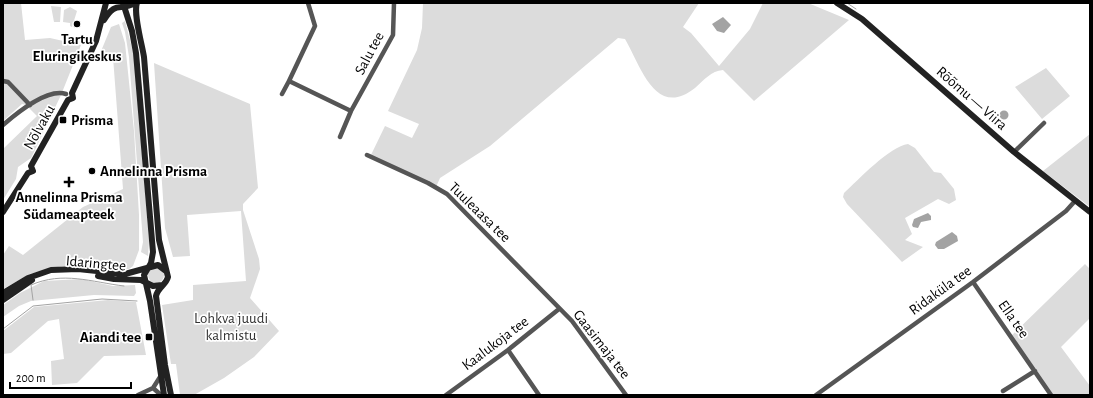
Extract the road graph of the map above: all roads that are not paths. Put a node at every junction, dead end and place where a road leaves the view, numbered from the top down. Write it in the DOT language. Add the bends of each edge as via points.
graph roads {
  1 [pos="106,3"];
  2 [pos="136,3"];
  3 [pos="308,3"];
  4 [pos="394,3"];
  5 [pos="837,3"];
  6 [pos="124,4"];
  7 [pos="101,24"];
  8 [pos="3,81"];
  9 [pos="289,81"];
  10 [pos="282,94"];
  11 [pos="69,96"];
  12 [pos="30,105"];
  13 [pos="351,111"];
  14 [pos="1044,123"];
  15 [pos="3,125"];
  16 [pos="340,137"];
  17 [pos="1014,152"];
  18 [pos="367,155"];
  19 [pos="1075,201"];
  20 [pos="3,212"];
  21 [pos="1090,212"];
  22 [pos="147,269"];
  23 [pos="167,272"];
  24 [pos="145,282"];
  25 [pos="973,282"];
  26 [pos="164,285"];
  27 [pos="3,293"];
  28 [pos="3,300"];
  29 [pos="559,309"];
  30 [pos="508,350"];
  31 [pos="1035,371"];
  32 [pos="160,377"];
  33 [pos="153,388"];
  34 [pos="1003,391"];
  35 [pos="138,395"];
  36 [pos="162,395"];
  37 [pos="172,395"];
  38 [pos="446,395"];
  39 [pos="539,395"];
  40 [pos="626,395"];
  41 [pos="816,395"];
  42 [pos="1051,395"];
  1 -- 7 [label="main road, Nõlvaku"];
  2 -- 6 [label="main road, Nõlvaku"];
  2 -- 23 [label="main road" via="135,14 144,55 159,240"];
  3 -- 9 [label="street" via="316,26"];
  4 -- 13 [label="street, Salu tee" via="393,35"];
  5 -- 17 [label="main road, Rõõmu — Viira" via="862,19"];
  6 -- 7 [label="main road, Nõlvaku" via="111,8"];
  6 -- 22 [label="main road" via="136,53 153,252"];
  7 -- 11 [label="main road, Nõlvaku" via="90,56"];
  8 -- 12 [label="street" via="8,82"];
  9 -- 10 [label="street"];
  9 -- 13 [label="street"];
  11 -- 12 [label="street" via="54,94"];
  11 -- 20 [label="main road, Nõlvaku" via="32,166 33,171 28,173"];
  12 -- 15 [label="street" via="21,109"];
  13 -- 16 [label="street, Salu tee"];
  14 -- 17 [label="street"];
  17 -- 19 [label="main road, Rõõmu — Viira"];
  18 -- 29 [label="street, Tuuleaasa tee" via="447,194"];
  19 -- 21 [label="main road, Rõõmu — Viira"];
  19 -- 25 [label="street, Ridaküla tee" via="1066,211"];
  22 -- 23 [label="main road" via="158,265"];
  22 -- 24 [label="main road" via="144,275"];
  22 -- 27 [label="main road, Idaringtee" via="125,274 78,269 51,270 28,278"];
  23 -- 26 [label="main road" via="168,279"];
  24 -- 26 [label="main road" via="157,287"];
  24 -- 28 [label="main road, Idaringtee" via="76,272 49,274 32,280"];
  24 -- 32 [label="main road"];
  25 -- 31 [label="street, Ella tee"];
  25 -- 41 [label="street, Ridaküla tee"];
  26 -- 37 [label="main road" via="157,291 156,296 165,365"];
  29 -- 30 [label="street, Kaalukoja tee"];
  29 -- 40 [label="street, Gaasimaja tee" via="572,321"];
  30 -- 38 [label="street, Kaalukoja tee"];
  30 -- 39 [label="street"];
  31 -- 34 [label="street"];
  31 -- 42 [label="street, Ella tee"];
  32 -- 33 [label="street"];
  32 -- 36 [label="main road"];
  33 -- 35 [label="street"];
  33 -- 36 [label="street"];
}
